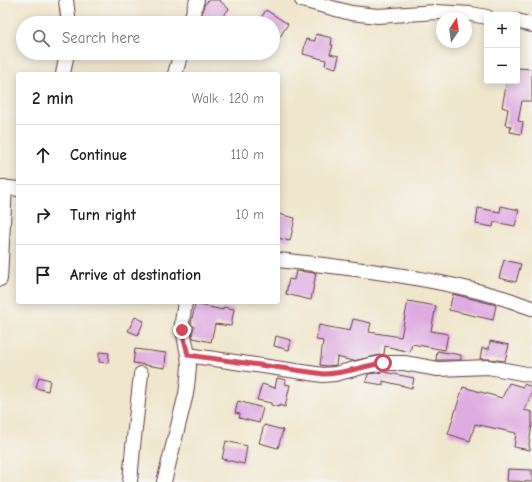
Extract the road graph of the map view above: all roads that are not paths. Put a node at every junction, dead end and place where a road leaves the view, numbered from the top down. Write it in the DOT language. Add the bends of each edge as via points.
graph roads {
  1 [pos="66,0"];
  2 [pos="197,0"];
  3 [pos="302,0"];
  4 [pos="352,6"];
  5 [pos="68,16"];
  6 [pos="192,16"];
  7 [pos="484,16"];
  8 [pos="520,22"];
  9 [pos="532,25"];
  10 [pos="66,60"];
  11 [pos="179,60"];
  12 [pos="63,72"];
  13 [pos="176,72"];
  14 [pos="8,188"];
  15 [pos="280,260"];
  16 [pos="0,279"];
  17 [pos="185,304"];
  18 [pos="532,308"];
  19 [pos="188,355"];
  20 [pos="141,374"];
  21 [pos="532,375"];
  22 [pos="130,482"];
  23 [pos="164,482"];
  1 -- 5 [label="street"];
  2 -- 6 [label="street"];
  3 -- 4 [label="street"];
  4 -- 7 [label="street" via="378,16 436,12"];
  8 -- 9 [label="street"];
  10 -- 12 [label="street"];
  11 -- 13 [label="street"];
  14 -- 16 [label="street"];
  15 -- 18 [label="street" via="382,272 448,284"];
  17 -- 19 [label="street" via="182,330"];
  19 -- 21 [label="street" via="324,374 335,374 383,363 404,363 438,369 488,367"];
  19 -- 23 [label="street" via="186,394"];
  20 -- 22 [label="street"];
}
